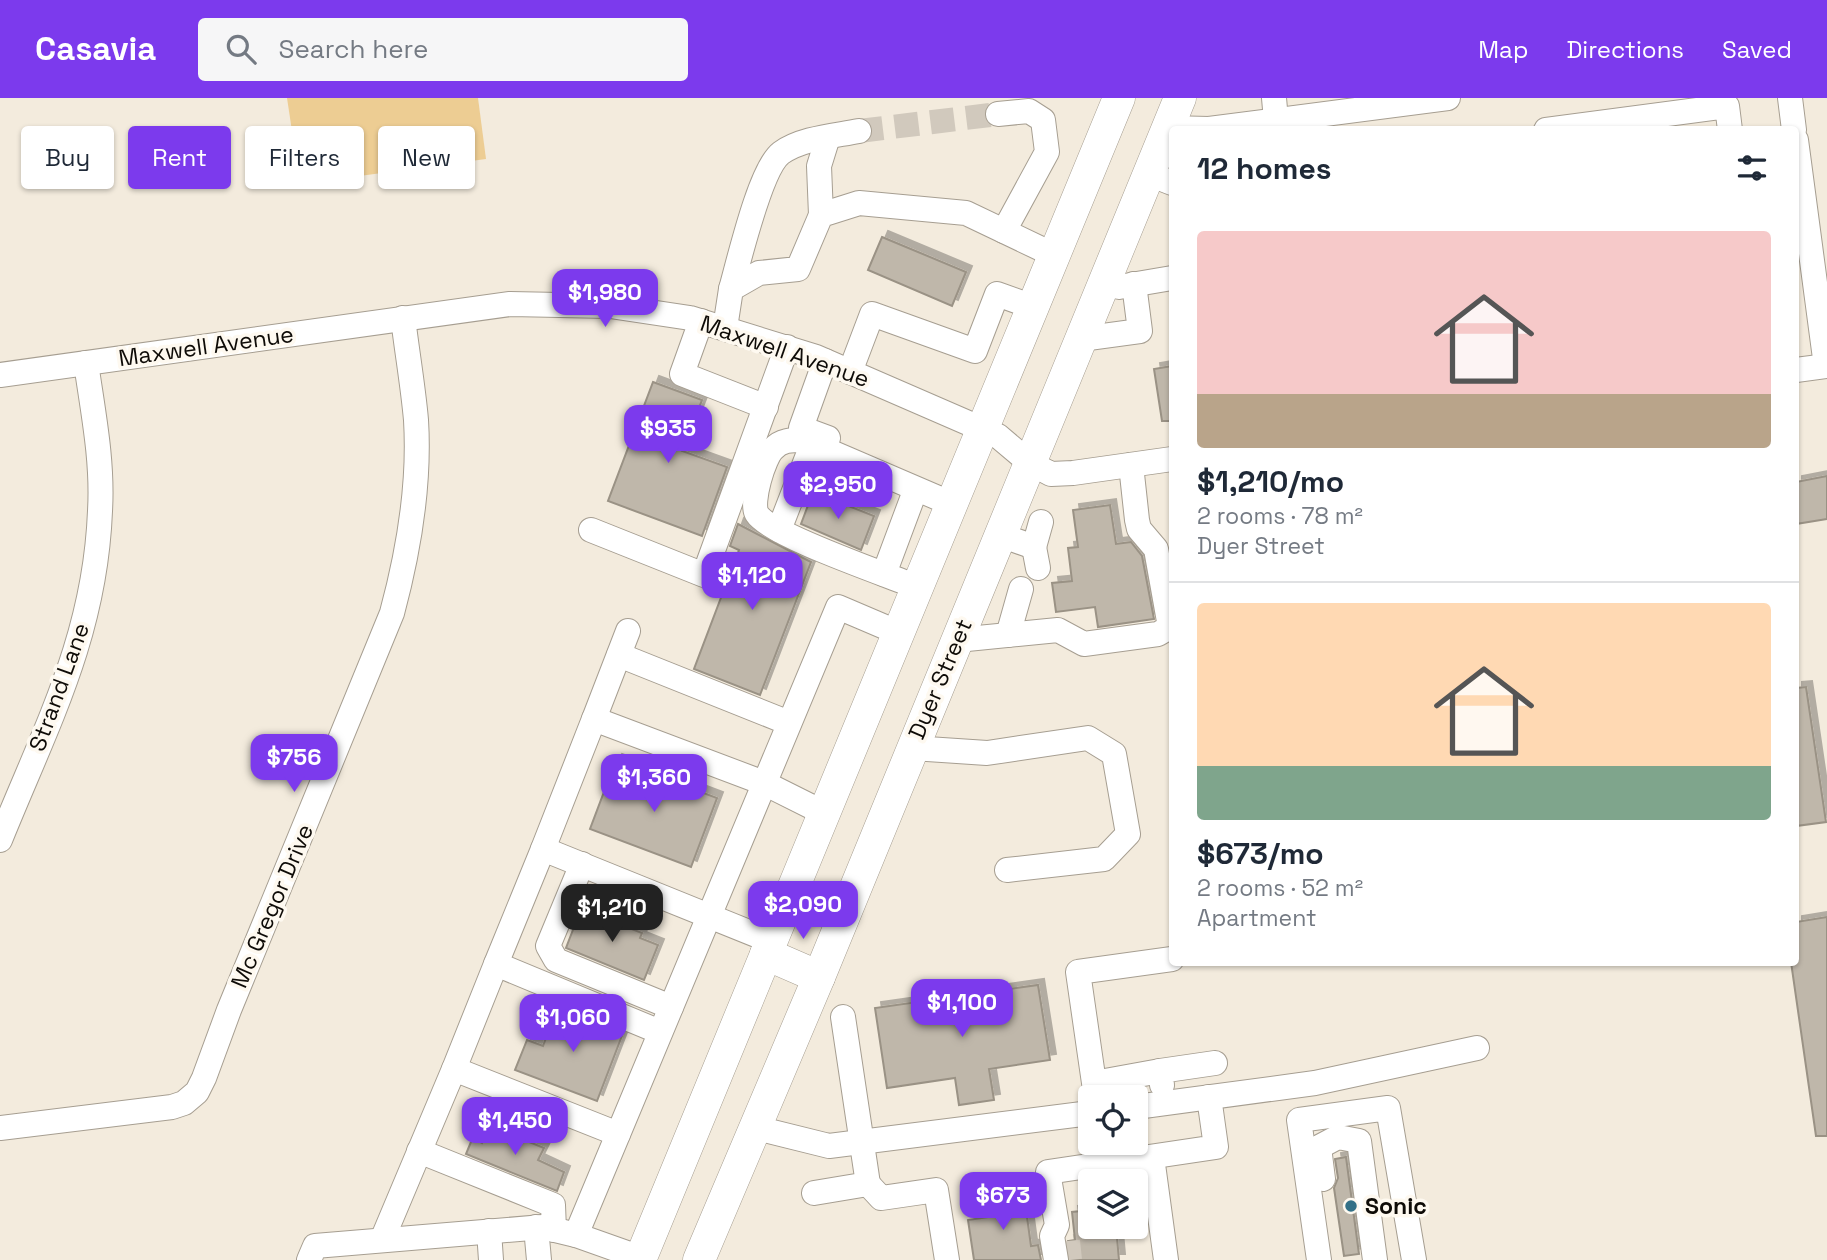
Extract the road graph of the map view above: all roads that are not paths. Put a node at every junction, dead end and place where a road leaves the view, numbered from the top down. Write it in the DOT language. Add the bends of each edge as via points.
graph roads {
  1 [pos="1119,98"];
  2 [pos="1180,98"];
  3 [pos="1448,98"];
  4 [pos="1790,98"];
  5 [pos="1409,100"];
  6 [pos="1340,105"];
  7 [pos="1275,109"];
  8 [pos="998,114"];
  9 [pos="1219,126"];
  10 [pos="1576,126"];
  11 [pos="1730,126"];
  12 [pos="1794,126"];
  13 [pos="1168,128"];
  14 [pos="859,131"];
  15 [pos="828,137"];
  16 [pos="1799,151"];
  17 [pos="1161,179"];
  18 [pos="1816,213"];
  19 [pos="821,215"];
  20 [pos="1004,231"];
  21 [pos="1054,255"];
  22 [pos="1169,278"];
  23 [pos="1134,284"];
  24 [pos="731,289"];
  25 [pos="1101,290"];
  26 [pos="1033,307"];
  27 [pos="403,318"];
  28 [pos="713,325"];
  29 [pos="1081,339"];
  30 [pos="787,347"];
  31 [pos="975,351"];
  32 [pos="825,361"];
  33 [pos="86,363"];
  34 [pos="1009,364"];
  35 [pos="1827,366"];
  36 [pos="1799,370"];
  37 [pos="849,372"];
  38 [pos="0,375"];
  39 [pos="766,407"];
  40 [pos="983,429"];
  41 [pos="1169,459"];
  42 [pos="1030,463"];
  43 [pos="1131,465"];
  44 [pos="914,493"];
  45 [pos="952,504"];
  46 [pos="1041,522"];
  47 [pos="591,530"];
  48 [pos="779,530"];
  49 [pos="1000,535"];
  50 [pos="884,573"];
  51 [pos="917,587"];
  52 [pos="1021,589"];
  53 [pos="1169,621"];
  54 [pos="1169,628"];
  55 [pos="628,631"];
  56 [pos="899,633"];
  57 [pos="1008,635"];
  58 [pos="957,639"];
  59 [pos="619,655"];
  60 [pos="594,719"];
  61 [pos="789,723"];
  62 [pos="912,748"];
  63 [pos="764,783"];
  64 [pos="824,813"];
  65 [pos="0,840"];
  66 [pos="543,849"];
  67 [pos="582,864"];
  68 [pos="1007,870"];
  69 [pos="709,916"];
  70 [pos="769,947"];
  71 [pos="1169,959"];
  72 [pos="496,964"];
  73 [pos="819,977"];
  74 [pos="671,1007"];
  75 [pos="843,1017"];
  76 [pos="660,1032"];
  77 [pos="1477,1048"];
  78 [pos="1215,1063"];
  79 [pos="454,1069"];
  80 [pos="1160,1070"];
  81 [pos="1294,1086"];
  82 [pos="1209,1097"];
  83 [pos="1164,1103"];
  84 [pos="1148,1105"];
  85 [pos="1078,1115"];
  86 [pos="1299,1121"];
  87 [pos="0,1128"];
  88 [pos="756,1128"];
  89 [pos="618,1135"];
  90 [pos="862,1142"];
  91 [pos="419,1151"];
  92 [pos="1152,1157"];
  93 [pos="868,1184"];
  94 [pos="814,1193"];
  95 [pos="489,1231"];
  96 [pos="555,1231"];
  97 [pos="382,1240"];
  98 [pos="1060,1242"];
  99 [pos="641,1259"];
  100 [pos="309,1260"];
  101 [pos="491,1260"];
  102 [pos="539,1260"];
  103 [pos="699,1260"];
  104 [pos="947,1260"];
  105 [pos="1166,1260"];
  106 [pos="1318,1260"];
  107 [pos="1333,1260"];
  108 [pos="1375,1260"];
  109 [pos="1414,1260"];
  1 -- 21 [label="main road"];
  2 -- 13 [label="main road, Dyer Street"];
  3 -- 5 [label="street"];
  4 -- 12 [label="street"];
  5 -- 6 [label="street"];
  6 -- 7 [label="street"];
  7 -- 9 [label="street"];
  8 -- 20 [label="street" via="1029,111 1043,120 1047,152"];
  10 -- 11 [label="street" via="1727,106"];
  13 -- 17 [label="main road, Dyer Street"];
  14 -- 15 [label="street"];
  15 -- 19 [label="street" via="819,166"];
  15 -- 24 [label="street" via="780,154 762,185"];
  16 -- 18 [label="street"];
  17 -- 25 [label="main road, Dyer Street"];
  18 -- 35 [label="street"];
  19 -- 20 [label="street" via="859,203 966,213"];
  19 -- 24 [label="street" via="798,269 759,273"];
  20 -- 21 [label="street"];
  21 -- 26 [label="main road"];
  22 -- 23 [label="street"];
  23 -- 25 [label="street"];
  23 -- 29 [label="street" via="1140,331"];
  24 -- 28 [label="street"];
  25 -- 29 [label="main road, Dyer Street"];
  26 -- 31 [label="street" via="997,294"];
  26 -- 34 [label="main road"];
  27 -- 28 [label="street, Maxwell Avenue" via="510,304 610,306"];
  27 -- 33 [label="street, Maxwell Avenue"];
  27 -- 87 [label="street, Mc Gregor Drive" via="416,421 405,566 392,613 204,1078 184,1103 172,1107"];
  28 -- 30 [label="street, Maxwell Avenue"];
  28 -- 39 [label="street" via="682,374"];
  29 -- 42 [label="main road, Dyer Street"];
  30 -- 32 [label="street, Maxwell Avenue"];
  30 -- 39 [label="street"];
  31 -- 34 [label="street"];
  31 -- 37 [label="street" via="872,314"];
  32 -- 37 [label="street, Maxwell Avenue"];
  32 -- 44 [label="street" via="801,428 921,474"];
  33 -- 38 [label="street, Maxwell Avenue"];
  33 -- 65 [label="street, Strand Lane" via="99,457 97,561 73,665"];
  34 -- 40 [label="main road"];
  35 -- 36 [label="street"];
  37 -- 40 [label="street, Maxwell Avenue"];
  39 -- 47 [label="street" via="704,575"];
  40 -- 42 [label="street, Maxwell Avenue" via="1006,441"];
  40 -- 45 [label="main road"];
  41 -- 43 [label="street, Maxwell Avenue"];
  42 -- 43 [label="street, Maxwell Avenue" via="1060,474"];
  42 -- 49 [label="main road, Dyer Street"];
  43 -- 53 [label="street" via="1139,529 1156,549"];
  44 -- 45 [label="street"];
  44 -- 48 [label="street" via="808,455"];
  44 -- 48 [label="street" via="803,440 787,440 771,449 752,502 757,515"];
  44 -- 50 [label="street"];
  45 -- 51 [label="main road"];
  46 -- 49 [label="street" via="1036,558"];
  48 -- 50 [label="street"];
  49 -- 58 [label="main road, Dyer Street"];
  50 -- 51 [label="street"];
  51 -- 56 [label="main road"];
  52 -- 57 [label="street"];
  54 -- 57 [label="street" via="1158,634 1084,644 1058,630"];
  55 -- 59 [label="street"];
  56 -- 61 [label="street" via="838,607"];
  56 -- 64 [label="main road"];
  57 -- 58 [label="street"];
  58 -- 62 [label="main road, Dyer Street"];
  59 -- 60 [label="street"];
  59 -- 61 [label="street"];
  60 -- 63 [label="street"];
  60 -- 66 [label="street"];
  61 -- 63 [label="street"];
  62 -- 68 [label="street" via="987,753 1088,738 1114,754 1128,834 1104,859"];
  62 -- 73 [label="main road, Dyer Street"];
  63 -- 64 [label="street"];
  63 -- 69 [label="street"];
  64 -- 70 [label="main road"];
  66 -- 67 [label="street"];
  66 -- 72 [label="street"];
  67 -- 69 [label="street"];
  67 -- 74 [label="street" via="548,946 556,960"];
  69 -- 70 [label="street"];
  69 -- 74 [label="street"];
  70 -- 73 [label="main road"];
  70 -- 99 [label="main road"];
  71 -- 80 [label="street" via="1078,972 1094,1083"];
  72 -- 76 [label="street"];
  72 -- 79 [label="street"];
  73 -- 88 [label="main road, Dyer Street"];
  74 -- 76 [label="street"];
  75 -- 90 [label="street"];
  76 -- 89 [label="street"];
  77 -- 81 [label="street"];
  78 -- 80 [label="street"];
  79 -- 89 [label="street"];
  79 -- 91 [label="street"];
  80 -- 83 [label="street"];
  81 -- 82 [label="street"];
  81 -- 86 [label="street"];
  82 -- 83 [label="street"];
  82 -- 92 [label="street" via="1216,1147"];
  83 -- 84 [label="street"];
  85 -- 90 [label="street"];
  86 -- 106 [label="street"];
  86 -- 109 [label="street" via="1388,1108"];
  88 -- 90 [label="street" via="829,1146"];
  88 -- 103 [label="main road, Dyer Street"];
  89 -- 96 [label="street"];
  90 -- 93 [label="street"];
  91 -- 96 [label="street" via="553,1205"];
  91 -- 97 [label="street"];
  92 -- 98 [label="street" via="1048,1172"];
  92 -- 105 [label="street"];
  93 -- 94 [label="street"];
  93 -- 104 [label="street" via="881,1198 936,1190"];
  95 -- 96 [label="street"];
  95 -- 97 [label="street"];
  95 -- 101 [label="street"];
  96 -- 99 [label="street"];
  96 -- 102 [label="street"];
  97 -- 100 [label="street" via="315,1246"];
  107 -- 108 [label="street" via="1319,1147 1338,1137 1359,1141"];
}
